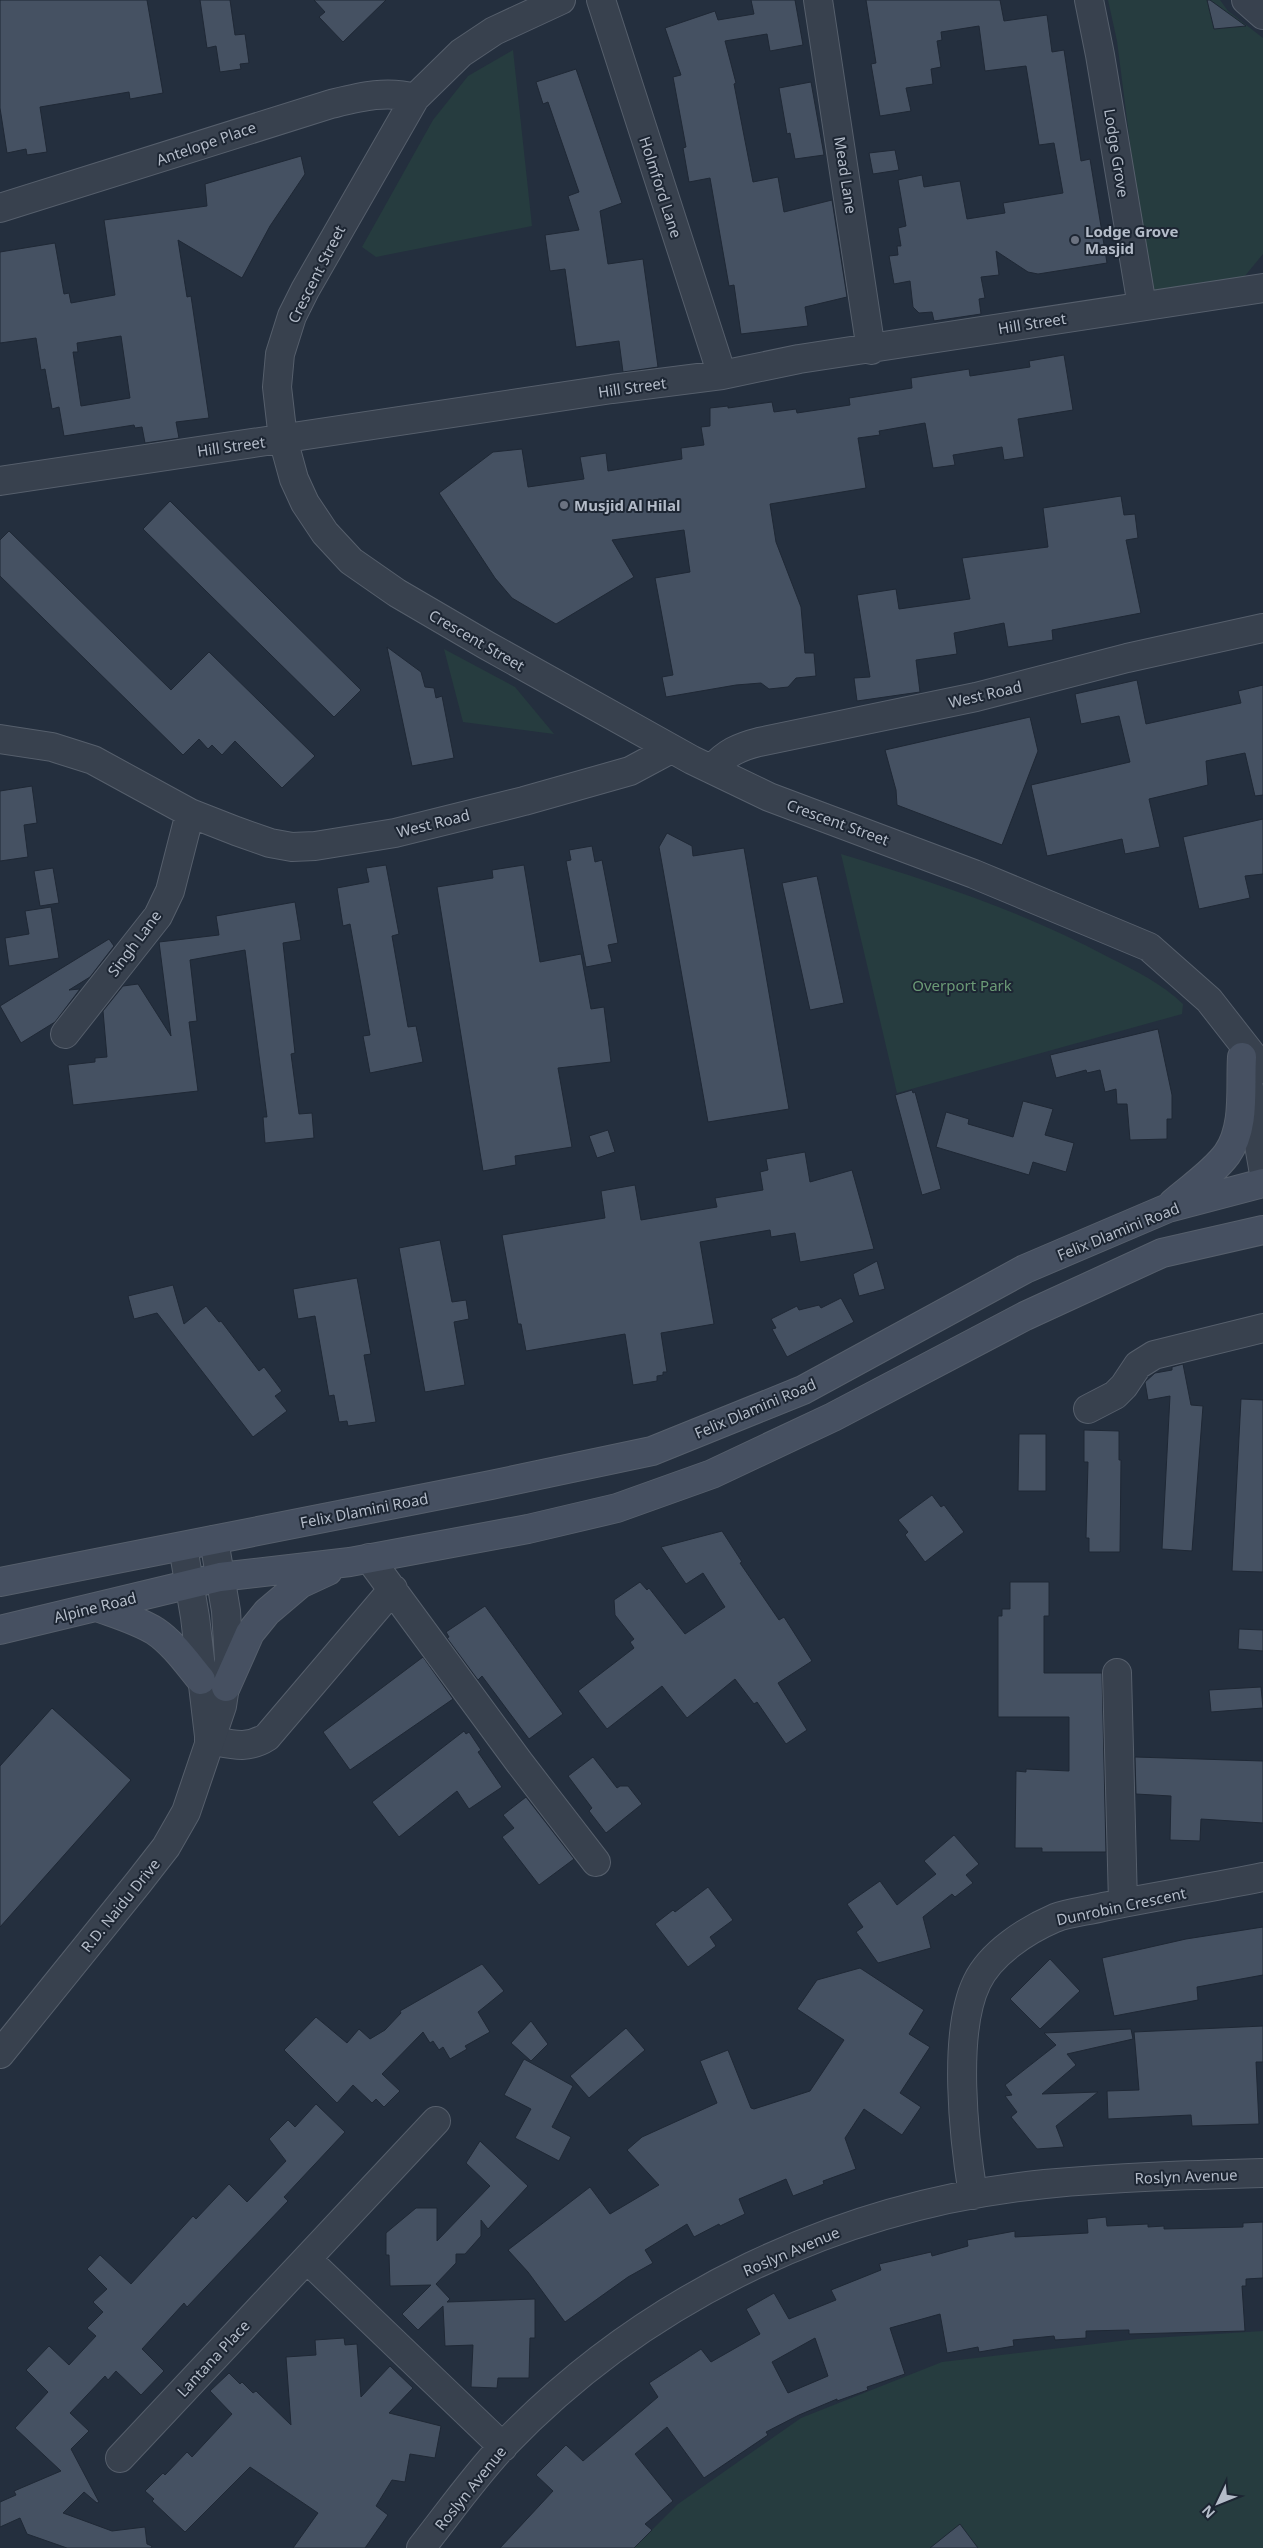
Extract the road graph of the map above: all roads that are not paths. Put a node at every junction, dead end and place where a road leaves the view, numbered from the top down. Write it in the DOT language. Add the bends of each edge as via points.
graph roads {
  1 [pos="561,0"];
  2 [pos="601,0"];
  3 [pos="818,0"];
  4 [pos="1089,0"];
  5 [pos="1246,0"];
  6 [pos="1263,15"];
  7 [pos="415,98"];
  8 [pos="0,208"];
  9 [pos="1263,288"];
  10 [pos="1142,306"];
  11 [pos="872,350"];
  12 [pos="722,374"];
  13 [pos="283,439"];
  14 [pos="0,481"];
  15 [pos="1263,628"];
  16 [pos="0,740"];
  17 [pos="671,749"];
  18 [pos="712,769"];
  19 [pos="190,812"];
  20 [pos="65,1034"];
  21 [pos="1255,1060"];
  22 [pos="1263,1168"];
  23 [pos="1263,1183"];
  24 [pos="1168,1208"];
  25 [pos="1263,1230"];
  26 [pos="1263,1328"];
  27 [pos="1088,1409"];
  28 [pos="214,1540"];
  29 [pos="183,1547"];
  30 [pos="360,1560"];
  31 [pos="220,1577"];
  32 [pos="0,1582"];
  33 [pos="190,1583"];
  34 [pos="393,1589"];
  35 [pos="97,1607"];
  36 [pos="0,1630"];
  37 [pos="1118,1673"];
  38 [pos="214,1683"];
  39 [pos="209,1740"];
  40 [pos="596,1862"];
  41 [pos="1263,1878"];
  42 [pos="1123,1903"];
  43 [pos="0,2054"];
  44 [pos="436,2121"];
  45 [pos="1263,2172"];
  46 [pos="973,2195"];
  47 [pos="306,2259"];
  48 [pos="502,2447"];
  49 [pos="120,2458"];
  50 [pos="421,2548"];
  1 -- 7 [label="street, Crescent Street" via="494,31 461,52"];
  2 -- 12 [label="street, Holmford Lane"];
  3 -- 11 [label="street, Mead Lane"];
  4 -- 10 [label="street, Lodge Grove"];
  5 -- 6 [label="street"];
  7 -- 8 [label="street, Antelope Place" via="379,94 331,104"];
  7 -- 13 [label="street, Crescent Street" via="328,246 292,316 280,354 278,378"];
  9 -- 10 [label="street, Hill Street"];
  10 -- 11 [label="street, Hill Street"];
  11 -- 12 [label="street, Hill Street" via="799,359"];
  12 -- 13 [label="street, Hill Street"];
  13 -- 14 [label="street, Hill Street"];
  13 -- 17 [label="street, Crescent Street" via="294,479 305,503 325,534 351,561 397,593 478,641"];
  15 -- 18 [label="street, West Road" via="1127,658 976,697 759,742 740,747"];
  16 -- 19 [label="street, West Road" via="52,747 93,760"];
  17 -- 18 [label="street, Crescent Street"];
  17 -- 19 [label="street, West Road" via="630,771 607,779 395,833 316,846 292,847 270,843"];
  18 -- 21 [label="street, Crescent Street" via="769,797 983,878 1149,947 1209,1000"];
  19 -- 20 [label="street, Singh Lane" via="170,891 158,916"];
  21 -- 22 [label="street, Crescent Street"];
  21 -- 24 [label="main road" via="1239,1123 1227,1154"];
  23 -- 24 [label="main road, Felix Dlamini Road"];
  24 -- 28 [label="main road, Felix Dlamini Road" via="1025,1269 803,1390 652,1451"];
  25 -- 30 [label="main road" via="1162,1253 1025,1316 833,1417 712,1474 617,1508 528,1529"];
  26 -- 27 [label="street" via="1154,1355 1138,1365 1115,1395"];
  28 -- 29 [label="main road, Felix Dlamini Road"];
  28 -- 31 [label="street, R.D. Naidu Drive"];
  29 -- 32 [label="main road"];
  29 -- 33 [label="street, R.D. Naidu Drive"];
  30 -- 31 [label="main road"];
  30 -- 34 [label="street"];
  30 -- 38 [label="main road" via="300,1584 267,1612"];
  31 -- 33 [label="main road, Alpine Road"];
  31 -- 38 [label="street, R.D. Naidu Drive" via="229,1660"];
  33 -- 35 [label="main road, Alpine Road"];
  33 -- 38 [label="street, R.D. Naidu Drive"];
  34 -- 39 [label="street" via="267,1737 243,1747"];
  34 -- 40 [label="street"];
  35 -- 36 [label="main road, Alpine Road"];
  35 -- 38 [label="main road" via="140,1622 157,1632"];
  37 -- 42 [label="street"];
  38 -- 39 [label="street, R.D. Naidu Drive"];
  39 -- 43 [label="street, R.D. Naidu Drive" via="189,1804 166,1847"];
  41 -- 42 [label="street, Dunrobin Crescent"];
  42 -- 46 [label="street, Dunrobin Crescent" via="1056,1918 1036,1928 1013,1942 978,1980 969,2002 964,2058 964,2111"];
  44 -- 47 [label="street, Lantana Place"];
  45 -- 46 [label="street, Roslyn Avenue" via="1045,2184"];
  46 -- 48 [label="street, Roslyn Avenue" via="886,2214 802,2244 718,2282 633,2334 574,2380"];
  47 -- 48 [label="street"];
  47 -- 49 [label="street, Lantana Place"];
  48 -- 50 [label="street, Roslyn Avenue"];
}
